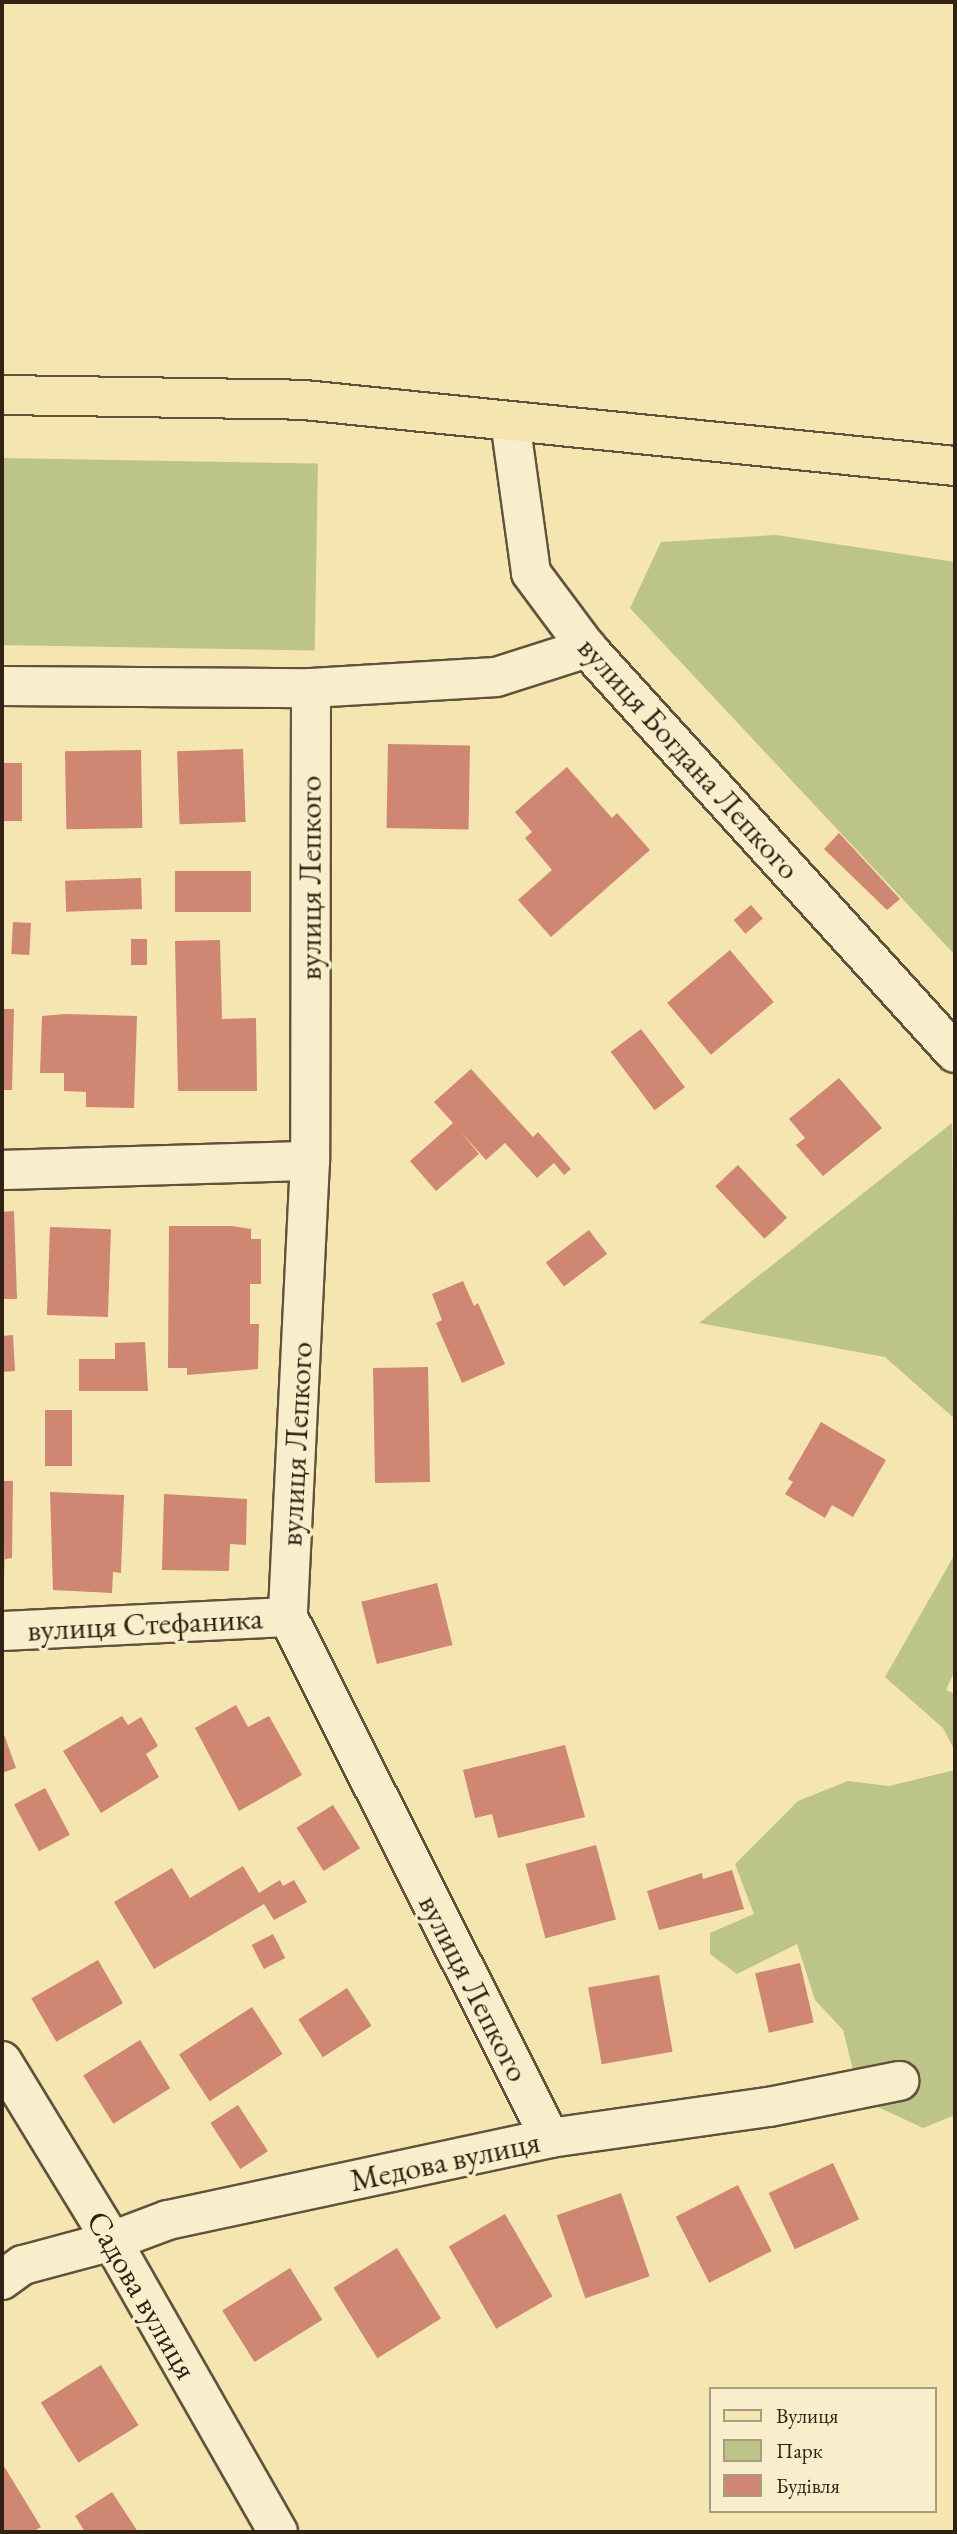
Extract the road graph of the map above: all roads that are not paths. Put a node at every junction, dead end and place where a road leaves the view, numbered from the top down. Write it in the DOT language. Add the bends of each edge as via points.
graph roads {
  1 [pos="2,395"];
  2 [pos="510,421"];
  3 [pos="955,466"];
  4 [pos="587,648"];
  5 [pos="2,686"];
  6 [pos="311,688"];
  7 [pos="955,1053"];
  8 [pos="310,1161"];
  9 [pos="2,1170"];
  10 [pos="288,1617"];
  11 [pos="2,1631"];
  12 [pos="2,2061"];
  13 [pos="899,2081"];
  14 [pos="550,2138"];
  15 [pos="112,2241"];
  16 [pos="2,2280"];
  17 [pos="278,2532"];
  1 -- 2 [label="main road" via="304,400"];
  2 -- 3 [label="main road"];
  2 -- 4 [label="street, вулиця Богдана Лепкого" via="531,573"];
  4 -- 6 [label="street" via="496,677"];
  4 -- 7 [label="street, вулиця Богдана Лепкого"];
  5 -- 6 [label="street"];
  6 -- 8 [label="street, вулиця Лепкого"];
  8 -- 9 [label="street"];
  8 -- 10 [label="street, вулиця Лепкого"];
  10 -- 11 [label="street, вулиця Стефаника"];
  10 -- 14 [label="street, вулиця Лепкого"];
  12 -- 15 [label="street, Садова вулиця"];
  13 -- 14 [label="street, Медова вулиця" via="769,2107"];
  14 -- 15 [label="street, Медова вулиця" via="168,2220"];
  15 -- 16 [label="street, Медова вулиця" via="23,2265"];
  15 -- 17 [label="street, Садова вулиця"];
}
